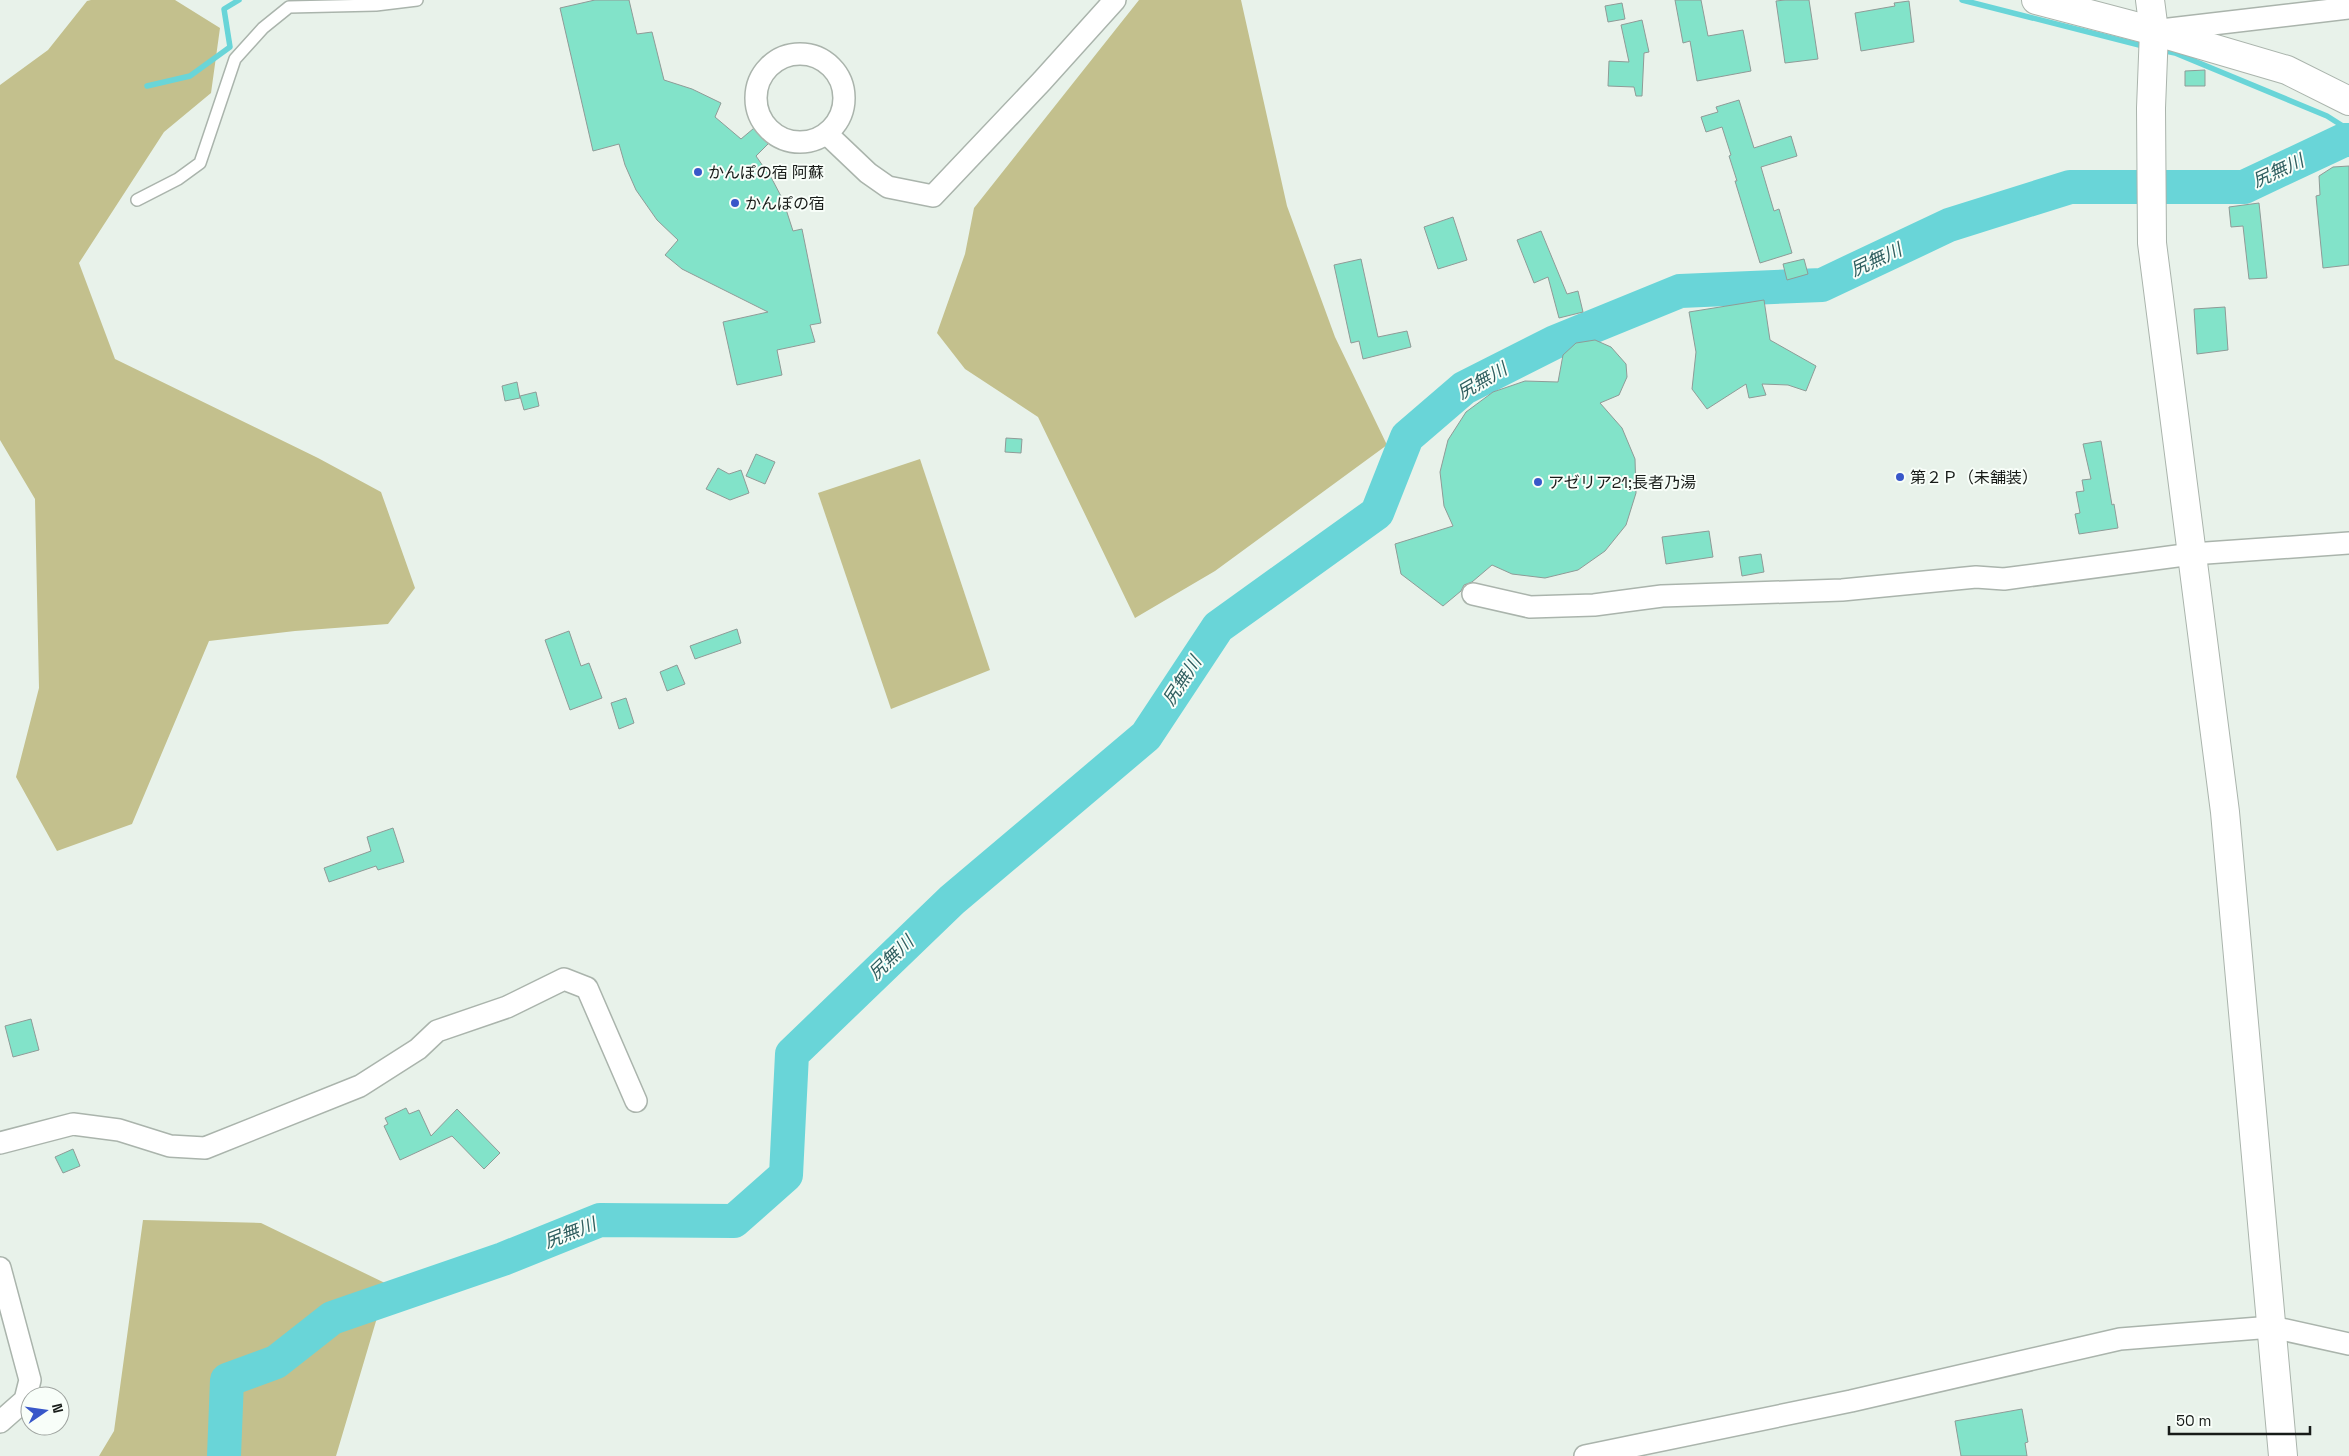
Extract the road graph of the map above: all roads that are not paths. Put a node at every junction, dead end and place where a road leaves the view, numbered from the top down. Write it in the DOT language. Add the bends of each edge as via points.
graph roads {
  1 [pos="417,0"];
  2 [pos="1115,0"];
  3 [pos="2036,0"];
  4 [pos="2150,0"];
  5 [pos="2349,8"];
  6 [pos="2154,31"];
  7 [pos="2349,101"];
  8 [pos="827,134"];
  9 [pos="137,200"];
  10 [pos="2349,543"];
  11 [pos="2192,554"];
  12 [pos="1472,594"];
  13 [pos="636,1101"];
  14 [pos="0,1143"];
  15 [pos="0,1268"];
  16 [pos="2272,1327"];
  17 [pos="2349,1344"];
  18 [pos="0,1422"];
  19 [pos="1585,1456"];
  20 [pos="2283,1456"];
  1 -- 9 [label="lane" via="376,5 289,7 263,28 235,59 200,163 178,179"];
  2 -- 8 [label="street" via="933,196 888,187 868,173"];
  3 -- 6 [label="street"];
  4 -- 6 [label="street"];
  5 -- 6 [label="street"];
  6 -- 7 [label="street" via="2287,70"];
  6 -- 11 [label="street" via="2152,244"];
  8 -- 8 [label="street" via="843,109 841,80 820,58 792,54 778,59 763,74 755,94 762,122 772,133 800,143 814,141"];
  10 -- 11 [label="street"];
  11 -- 12 [label="street" via="2004,579 1976,577 1842,590 1662,596 1594,605 1530,607"];
  11 -- 16 [label="street" via="2225,812"];
  13 -- 14 [label="street" via="587,988 564,980 507,1007 438,1031 418,1049 360,1086 205,1148 170,1146 119,1130 73,1124"];
  15 -- 18 [label="street" via="30,1380 25,1400"];
  16 -- 17 [label="street"];
  16 -- 19 [label="street" via="2120,1339 1851,1401"];
  16 -- 20 [label="street"];
}
